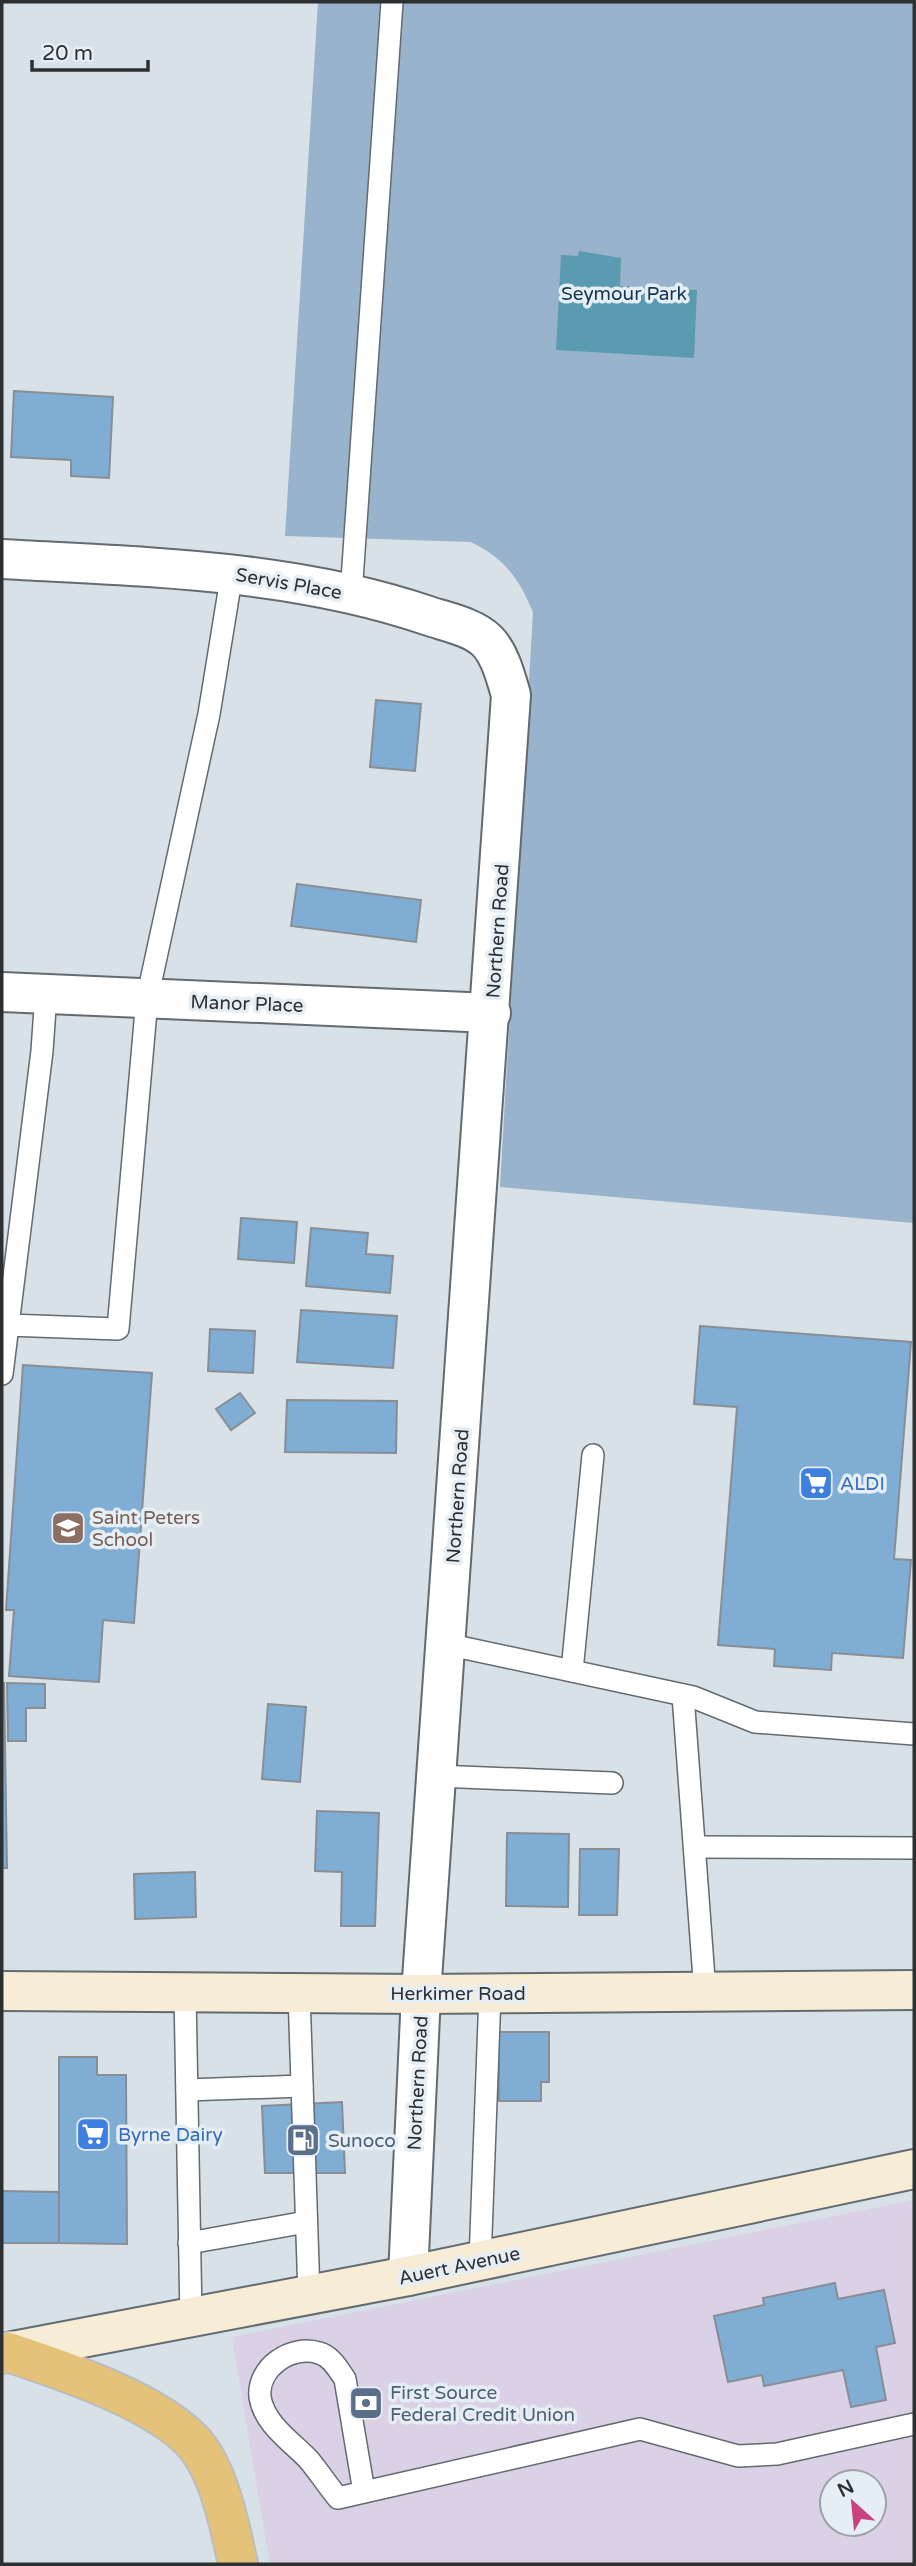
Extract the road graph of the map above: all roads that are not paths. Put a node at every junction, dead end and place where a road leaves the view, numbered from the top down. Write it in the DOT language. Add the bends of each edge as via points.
graph roads {
  1 [pos="392,2"];
  2 [pos="2,559"];
  3 [pos="232,573"];
  4 [pos="351,595"];
  5 [pos="510,717"];
  6 [pos="2,992"];
  7 [pos="46,995"];
  8 [pos="147,999"];
  9 [pos="491,1013"];
  10 [pos="8,1325"];
  11 [pos="2,1374"];
  12 [pos="593,1455"];
  13 [pos="446,1644"];
  14 [pos="572,1671"];
  15 [pos="683,1695"];
  16 [pos="914,1734"];
  17 [pos="437,1776"];
  18 [pos="612,1783"];
  19 [pos="695,1847"];
  20 [pos="914,1848"];
  21 [pos="914,1990"];
  22 [pos="2,1991"];
  23 [pos="185,1992"];
  24 [pos="705,1992"];
  25 [pos="299,1993"];
  26 [pos="421,1994"];
  27 [pos="490,1994"];
  28 [pos="302,2086"];
  29 [pos="187,2090"];
  30 [pos="914,2169"];
  31 [pos="306,2222"];
  32 [pos="189,2243"];
  33 [pos="480,2261"];
  34 [pos="408,2276"];
  35 [pos="309,2295"];
  36 [pos="191,2318"];
  37 [pos="5,2353"];
  38 [pos="914,2424"];
  39 [pos="365,2492"];
  40 [pos="238,2564"];
  1 -- 4 [label="lane"];
  2 -- 3 [label="street, Servis Place"];
  3 -- 4 [label="street, Servis Place"];
  3 -- 8 [label="lane" via="209,714"];
  4 -- 5 [label="street, Servis Place" via="387,601 450,622 488,642 505,674 511,695"];
  5 -- 9 [label="street, Northern Road"];
  6 -- 7 [label="street, Manor Place"];
  7 -- 8 [label="street, Manor Place"];
  7 -- 10 [label="lane"];
  8 -- 9 [label="street, Manor Place"];
  8 -- 10 [label="lane" via="118,1329"];
  9 -- 13 [label="street, Northern Road"];
  10 -- 11 [label="lane"];
  12 -- 14 [label="lane"];
  13 -- 14 [label="lane"];
  13 -- 17 [label="street, Northern Road"];
  14 -- 15 [label="lane"];
  15 -- 16 [label="lane" via="755,1722"];
  15 -- 19 [label="lane"];
  17 -- 18 [label="lane"];
  17 -- 26 [label="street, Northern Road"];
  19 -- 20 [label="lane"];
  19 -- 24 [label="lane"];
  21 -- 24 [label="main road, Herkimer Road"];
  22 -- 23 [label="main road, Herkimer Road"];
  23 -- 25 [label="main road, Herkimer Road"];
  23 -- 29 [label="lane"];
  24 -- 27 [label="main road, Herkimer Road"];
  25 -- 26 [label="main road, Herkimer Road"];
  25 -- 28 [label="lane"];
  26 -- 27 [label="main road, Herkimer Road"];
  26 -- 34 [label="street, Northern Road"];
  27 -- 33 [label="lane"];
  28 -- 29 [label="lane"];
  28 -- 31 [label="lane"];
  29 -- 32 [label="lane"];
  30 -- 33 [label="main road, Auert Avenue"];
  31 -- 32 [label="lane"];
  31 -- 35 [label="lane"];
  32 -- 36 [label="lane"];
  33 -- 34 [label="main road, Auert Avenue"];
  34 -- 35 [label="main road, Auert Avenue"];
  35 -- 36 [label="main road, Auert Avenue"];
  36 -- 37 [label="main road, Auert Avenue"];
  37 -- 40 [label="highway" via="60,2370 165,2417 196,2445 225,2501"];
  38 -- 39 [label="lane" via="777,2454 738,2456 640,2429"];
  39 -- 39 [label="lane" via="338,2498 308,2459 281,2435 260,2399 261,2379 270,2366 305,2351 320,2353 334,2363 345,2379"];
}
